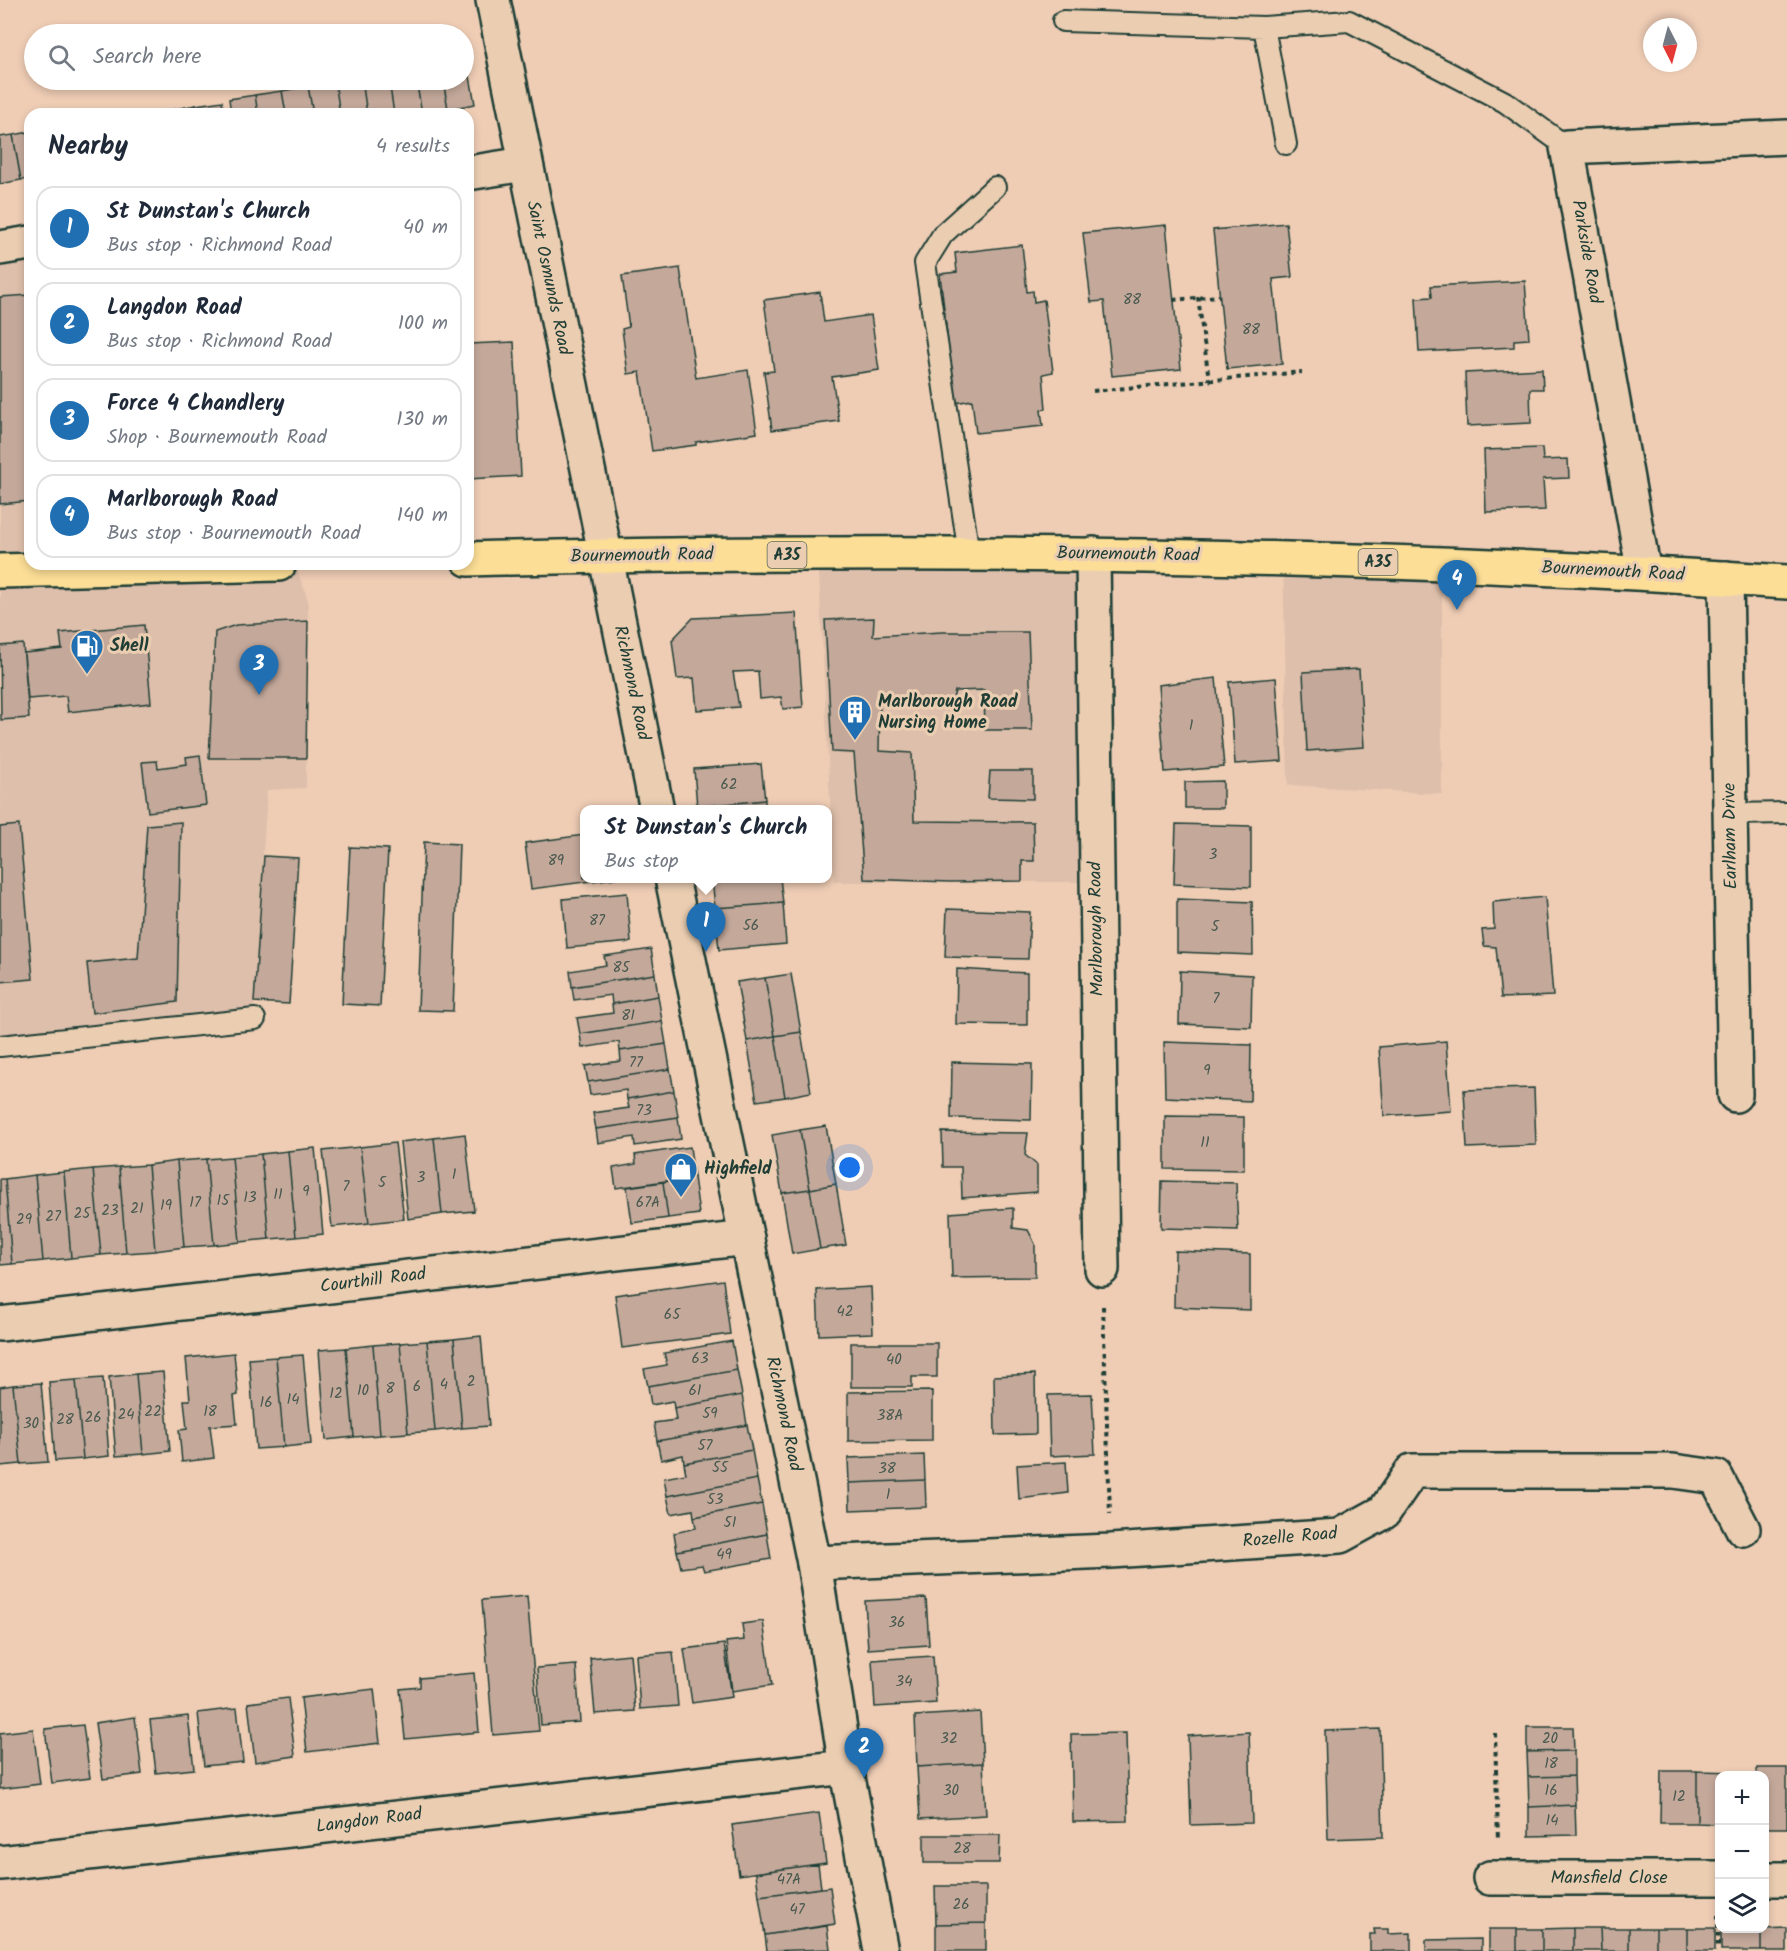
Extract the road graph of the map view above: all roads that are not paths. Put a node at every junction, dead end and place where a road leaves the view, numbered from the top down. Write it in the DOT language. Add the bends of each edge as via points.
graph roads {
  1 [pos="493,0"];
  2 [pos="1063,21"];
  3 [pos="1264,27"];
  4 [pos="1787,137"];
  5 [pos="1286,144"];
  6 [pos="1567,147"];
  7 [pos="525,164"];
  8 [pos="474,172"];
  9 [pos="995,187"];
  10 [pos="24,244"];
  11 [pos="0,248"];
  12 [pos="969,554"];
  13 [pos="1093,554"];
  14 [pos="605,556"];
  15 [pos="474,559"];
  16 [pos="40,570"];
  17 [pos="0,571"];
  18 [pos="1644,573"];
  19 [pos="1726,578"];
  20 [pos="1787,582"];
  21 [pos="656,805"];
  22 [pos="1787,813"];
  23 [pos="1730,814"];
  24 [pos="673,883"];
  25 [pos="255,1019"];
  26 [pos="0,1046"];
  27 [pos="1735,1095"];
  28 [pos="747,1238"];
  29 [pos="1102,1269"];
  30 [pos="0,1324"];
  31 [pos="1743,1529"];
  32 [pos="814,1563"];
  33 [pos="846,1767"];
  34 [pos="0,1863"];
  35 [pos="1494,1878"];
  36 [pos="1715,1878"];
  37 [pos="1769,1878"];
  38 [pos="1787,1879"];
  39 [pos="880,1951"];
  1 -- 7 [label="street, Saint Osmunds Road"];
  2 -- 3 [label="lane"];
  3 -- 5 [label="lane"];
  3 -- 6 [label="lane" via="1349,21 1505,102"];
  4 -- 6 [label="street"];
  6 -- 18 [label="street, Parkside Road"];
  7 -- 8 [label="street"];
  7 -- 14 [label="street, Saint Osmunds Road"];
  9 -- 12 [label="lane" via="944,234 925,263"];
  10 -- 11 [label="street"];
  12 -- 13 [label="highway, Bournemouth Road / A35"];
  12 -- 14 [label="highway, Bournemouth Road / A35"];
  13 -- 18 [label="highway, Bournemouth Road / A35"];
  13 -- 29 [label="street, Marlborough Road"];
  14 -- 15 [label="highway, Bournemouth Road / A35"];
  14 -- 21 [label="street, Richmond Road"];
  16 -- 17 [label="highway"];
  18 -- 19 [label="highway, Bournemouth Road / A35"];
  19 -- 20 [label="highway, Bournemouth Road / A35"];
  19 -- 23 [label="street, Earlham Drive"];
  22 -- 23 [label="lane"];
  23 -- 27 [label="street, Earlham Drive"];
  24 -- 28 [label="street, Richmond Road"];
  25 -- 26 [label="lane"];
  28 -- 30 [label="street, Courthill Road"];
  28 -- 32 [label="street, Richmond Road"];
  31 -- 32 [label="street, Rozelle Road" via="1716,1477 1673,1471 1412,1471 1384,1512 1340,1536 1111,1551"];
  32 -- 33 [label="street, Richmond Road"];
  33 -- 34 [label="street, Langdon Road"];
  33 -- 39 [label="street, Richmond Road"];
  35 -- 36 [label="street, Mansfield Close"];
  37 -- 38 [label="street"];
}
